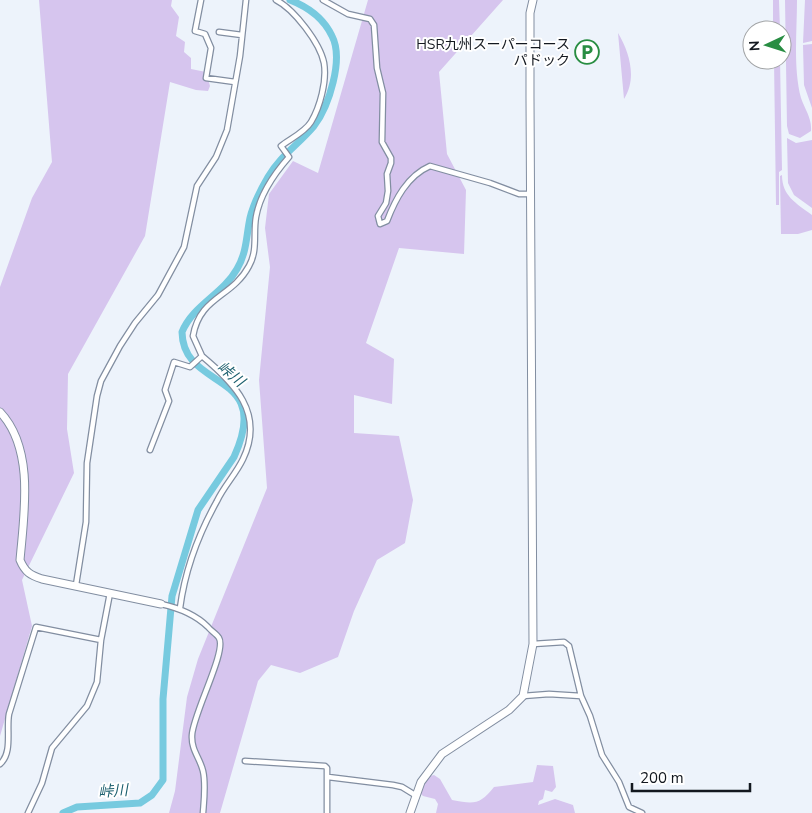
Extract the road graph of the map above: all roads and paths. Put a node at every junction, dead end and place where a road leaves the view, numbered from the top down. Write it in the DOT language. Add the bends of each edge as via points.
graph roads {
  1 [pos="201,0"];
  2 [pos="246,0"];
  3 [pos="276,0"];
  4 [pos="323,0"];
  5 [pos="533,0"];
  6 [pos="219,32"];
  7 [pos="242,35"];
  8 [pos="235,82"];
  9 [pos="531,194"];
  10 [pos="202,356"];
  11 [pos="0,412"];
  12 [pos="150,450"];
  13 [pos="76,585"];
  14 [pos="110,592"];
  15 [pos="161,604"];
  16 [pos="180,608"];
  17 [pos="100,640"];
  18 [pos="533,644"];
  19 [pos="523,696"];
  20 [pos="581,696"];
  21 [pos="245,761"];
  22 [pos="0,764"];
  23 [pos="328,777"];
  24 [pos="415,795"];
  25 [pos="28,813"];
  26 [pos="204,813"];
  27 [pos="327,813"];
  28 [pos="410,813"];
  29 [pos="642,813"];
  1 -- 8 [label="street" via="195,32 205,34 210,48 206,78"];
  2 -- 7 [label="street"];
  3 -- 10 [label="street" via="287,6 305,26 324,62 321,98 310,124 281,146 289,157 265,192 256,217 250,264 232,288 200,313 193,336"];
  4 -- 9 [label="street" via="348,14 370,19 374,25 377,68 383,93 382,142 391,158 386,203 378,216 380,224 387,221 397,198 410,180 430,166 519,194"];
  5 -- 9 [label="street" via="530,13"];
  6 -- 7 [label="street"];
  7 -- 8 [label="street"];
  8 -- 13 [label="street" via="224,141 197,186 184,247 158,295 135,323 101,382 91,427 85,492 86,522"];
  9 -- 18 [label="street"];
  10 -- 12 [label="street" via="190,367 174,362 164,390 168,401"];
  10 -- 16 [label="street" via="237,390 246,406 250,430 242,461 202,529 183,586"];
  11 -- 13 [label="street" via="10,425 24,467 20,560 24,570 42,580"];
  13 -- 14 [label="street"];
  14 -- 15 [label="street"];
  14 -- 17 [label="street"];
  15 -- 16 [label="street"];
  16 -- 26 [label="street" via="219,637 221,647 192,733 193,748 203,770"];
  17 -- 22 [label="street" via="36,627 9,714 7,750"];
  17 -- 25 [label="street" via="97,682 91,698 52,748 42,783"];
  18 -- 19 [label="street"];
  18 -- 20 [label="street" via="564,642 569,646"];
  19 -- 20 [label="street"];
  19 -- 24 [label="street" via="510,710 442,754 427,772"];
  20 -- 29 [label="street" via="602,755 619,782 622,795 629,806"];
  21 -- 23 [label="street" via="324,766"];
  23 -- 24 [label="street" via="393,785"];
  23 -- 27 [label="street"];
  24 -- 28 [label="street"];
}
